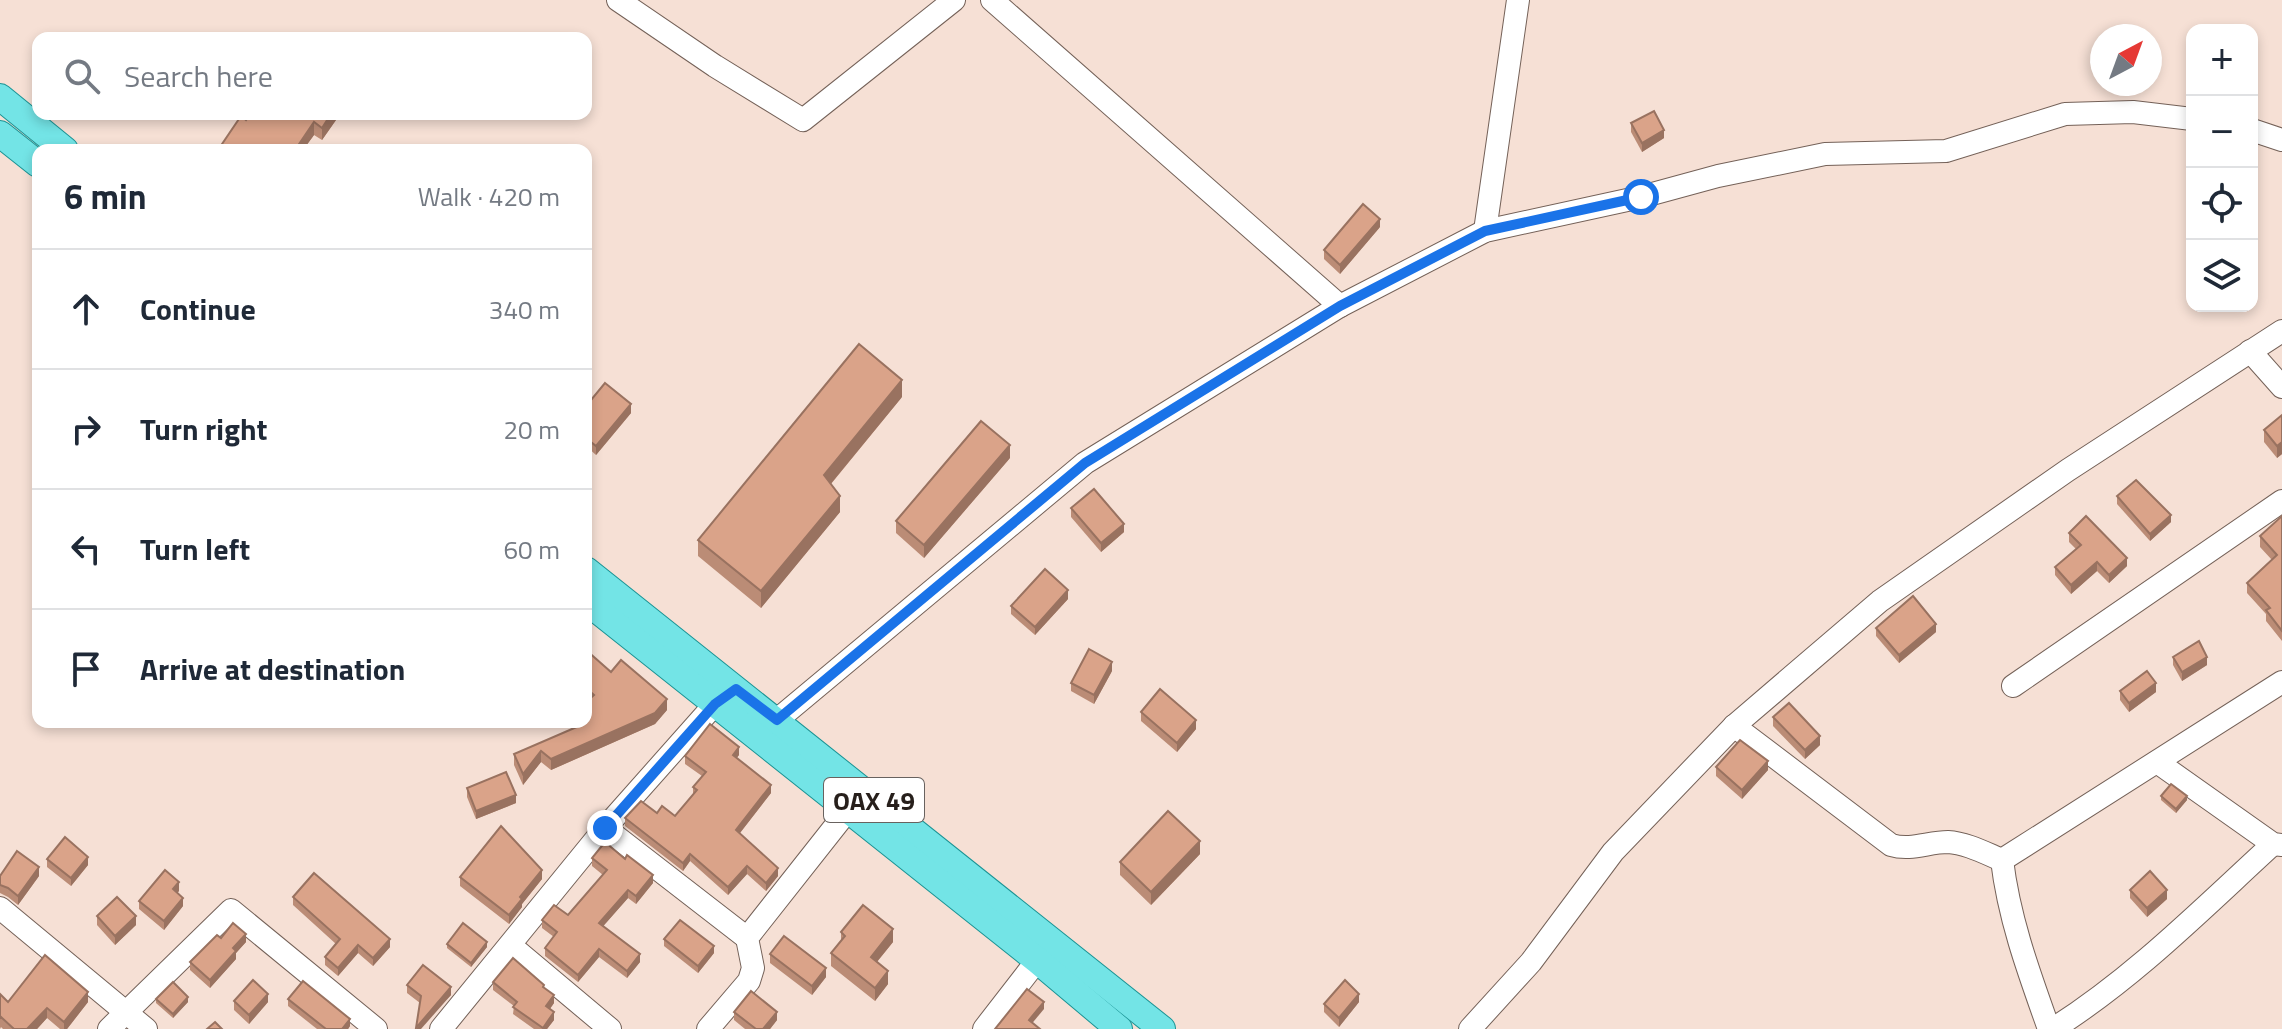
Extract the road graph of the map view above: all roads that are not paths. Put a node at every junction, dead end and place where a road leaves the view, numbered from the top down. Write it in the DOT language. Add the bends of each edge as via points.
graph roads {
  1 [pos="618,0"];
  2 [pos="954,0"];
  3 [pos="992,0"];
  4 [pos="1518,0"];
  5 [pos="0,97"];
  6 [pos="2186,118"];
  7 [pos="2258,132"];
  8 [pos="0,134"];
  9 [pos="2282,140"];
  10 [pos="58,144"];
  11 [pos="32,159"];
  12 [pos="1485,231"];
  13 [pos="1340,306"];
  14 [pos="2282,331"];
  15 [pos="2250,351"];
  16 [pos="2282,387"];
  17 [pos="2282,501"];
  18 [pos="592,575"];
  19 [pos="592,605"];
  20 [pos="2282,682"];
  21 [pos="2013,686"];
  22 [pos="726,697"];
  23 [pos="777,720"];
  24 [pos="1734,726"];
  25 [pos="2157,762"];
  26 [pos="848,810"];
  27 [pos="605,828"];
  28 [pos="2277,844"];
  29 [pos="2002,860"];
  30 [pos="0,908"];
  31 [pos="747,938"];
  32 [pos="511,946"];
  33 [pos="1044,951"];
  34 [pos="125,1012"];
  35 [pos="109,1029"];
  36 [pos="146,1029"];
  37 [pos="376,1029"];
  38 [pos="441,1029"];
  39 [pos="610,1029"];
  40 [pos="708,1029"];
  41 [pos="984,1029"];
  42 [pos="1119,1029"];
  43 [pos="1162,1029"];
  44 [pos="1470,1029"];
  45 [pos="2051,1029"];
  1 -- 2 [label="street" via="803,120"];
  3 -- 13 [label="street"];
  4 -- 12 [label="street"];
  5 -- 10 [label="main road"];
  6 -- 12 [label="street" via="2133,112 2065,114 1946,151 1825,154"];
  7 -- 9 [label="street"];
  8 -- 11 [label="main road"];
  12 -- 13 [label="street"];
  13 -- 23 [label="street" via="1085,463"];
  14 -- 15 [label="street"];
  15 -- 16 [label="street"];
  15 -- 24 [label="street" via="1880,601"];
  17 -- 21 [label="street"];
  18 -- 22 [label="main road, OAX 49"];
  19 -- 22 [label="main road, OAX 49"];
  20 -- 25 [label="street"];
  22 -- 23 [label="main road, OAX 49"];
  22 -- 26 [label="main road, OAX 49"];
  22 -- 27 [label="street"];
  23 -- 33 [label="main road, OAX 49"];
  24 -- 29 [label="street" via="1891,845 1904,849 1959,843"];
  24 -- 44 [label="street" via="1613,852 1531,962"];
  25 -- 28 [label="street"];
  25 -- 29 [label="street"];
  26 -- 31 [label="street"];
  26 -- 33 [label="main road, OAX 49"];
  27 -- 31 [label="street"];
  27 -- 32 [label="street"];
  28 -- 45 [label="street" via="2118,984"];
  29 -- 45 [label="street" via="2016,934"];
  30 -- 34 [label="street"];
  31 -- 40 [label="street" via="753,968 749,981"];
  32 -- 38 [label="street"];
  32 -- 39 [label="street"];
  33 -- 41 [label="street"];
  33 -- 42 [label="main road, OAX 49"];
  33 -- 43 [label="main road, OAX 49"];
  34 -- 35 [label="street"];
  34 -- 36 [label="street"];
  34 -- 37 [label="street" via="231,910"];
}
